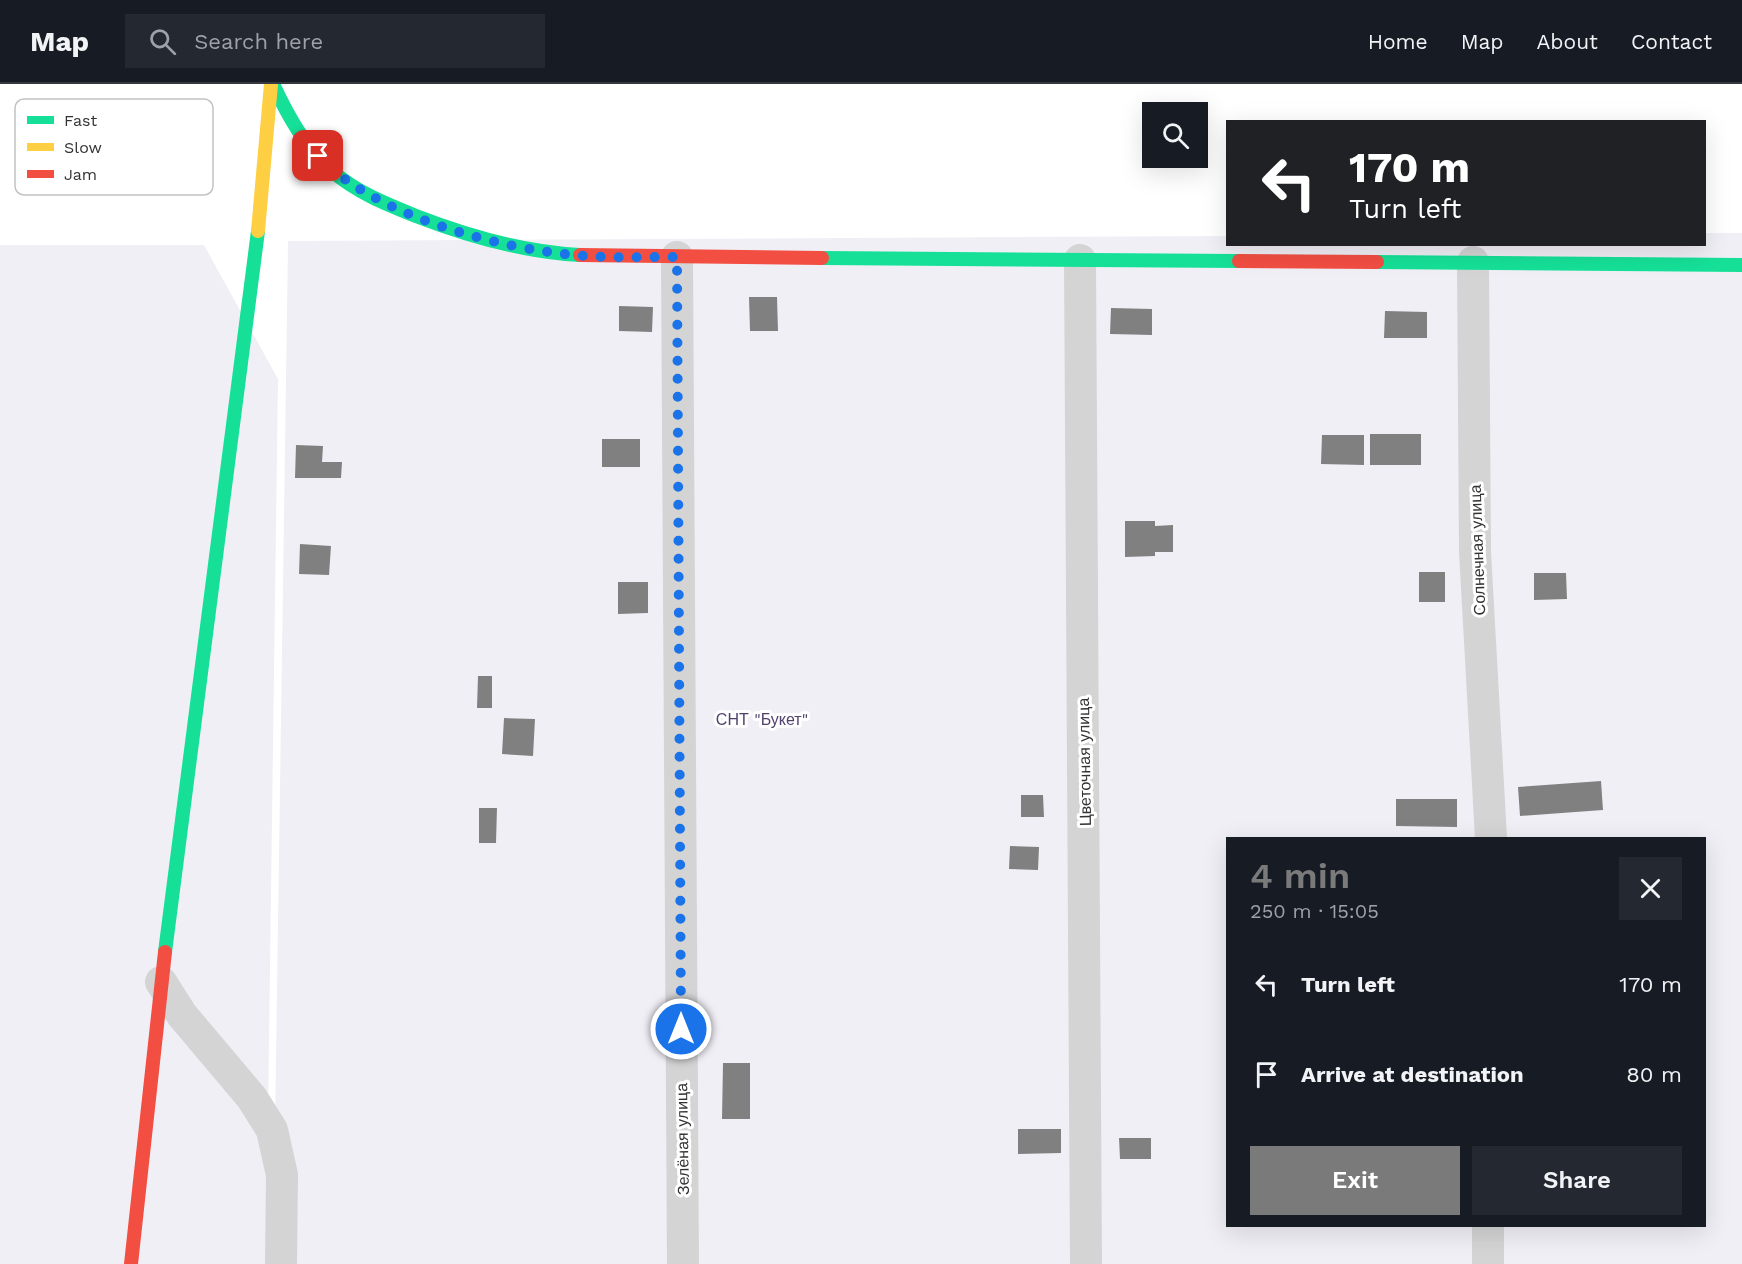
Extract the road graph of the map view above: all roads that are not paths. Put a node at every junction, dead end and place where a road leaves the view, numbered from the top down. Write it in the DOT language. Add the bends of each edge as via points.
graph roads {
  1 [pos="272,84"];
  2 [pos="677,257"];
  3 [pos="1080,260"];
  4 [pos="1473,262"];
  5 [pos="1742,265"];
  6 [pos="1491,837"];
  7 [pos="161,982"];
  8 [pos="1488,1227"];
  9 [pos="131,1264"];
  10 [pos="281,1264"];
  11 [pos="683,1264"];
  12 [pos="1086,1264"];
  13 [pos="1488,1264"];
  1 -- 2 [label="street" via="303,141 332,171 391,206 517,248 585,256"];
  1 -- 7 [label="street" via="257,242"];
  2 -- 3 [label="street"];
  2 -- 11 [label="street, Зелёная улица"];
  3 -- 4 [label="street"];
  3 -- 12 [label="street, Цветочная улица"];
  4 -- 5 [label="street"];
  4 -- 6 [label="street, Солнечная улица" via="1475,552"];
  7 -- 9 [label="street"];
  7 -- 10 [label="street" via="182,1015 252,1098 272,1130 282,1175"];
  8 -- 13 [label="street"];
}
